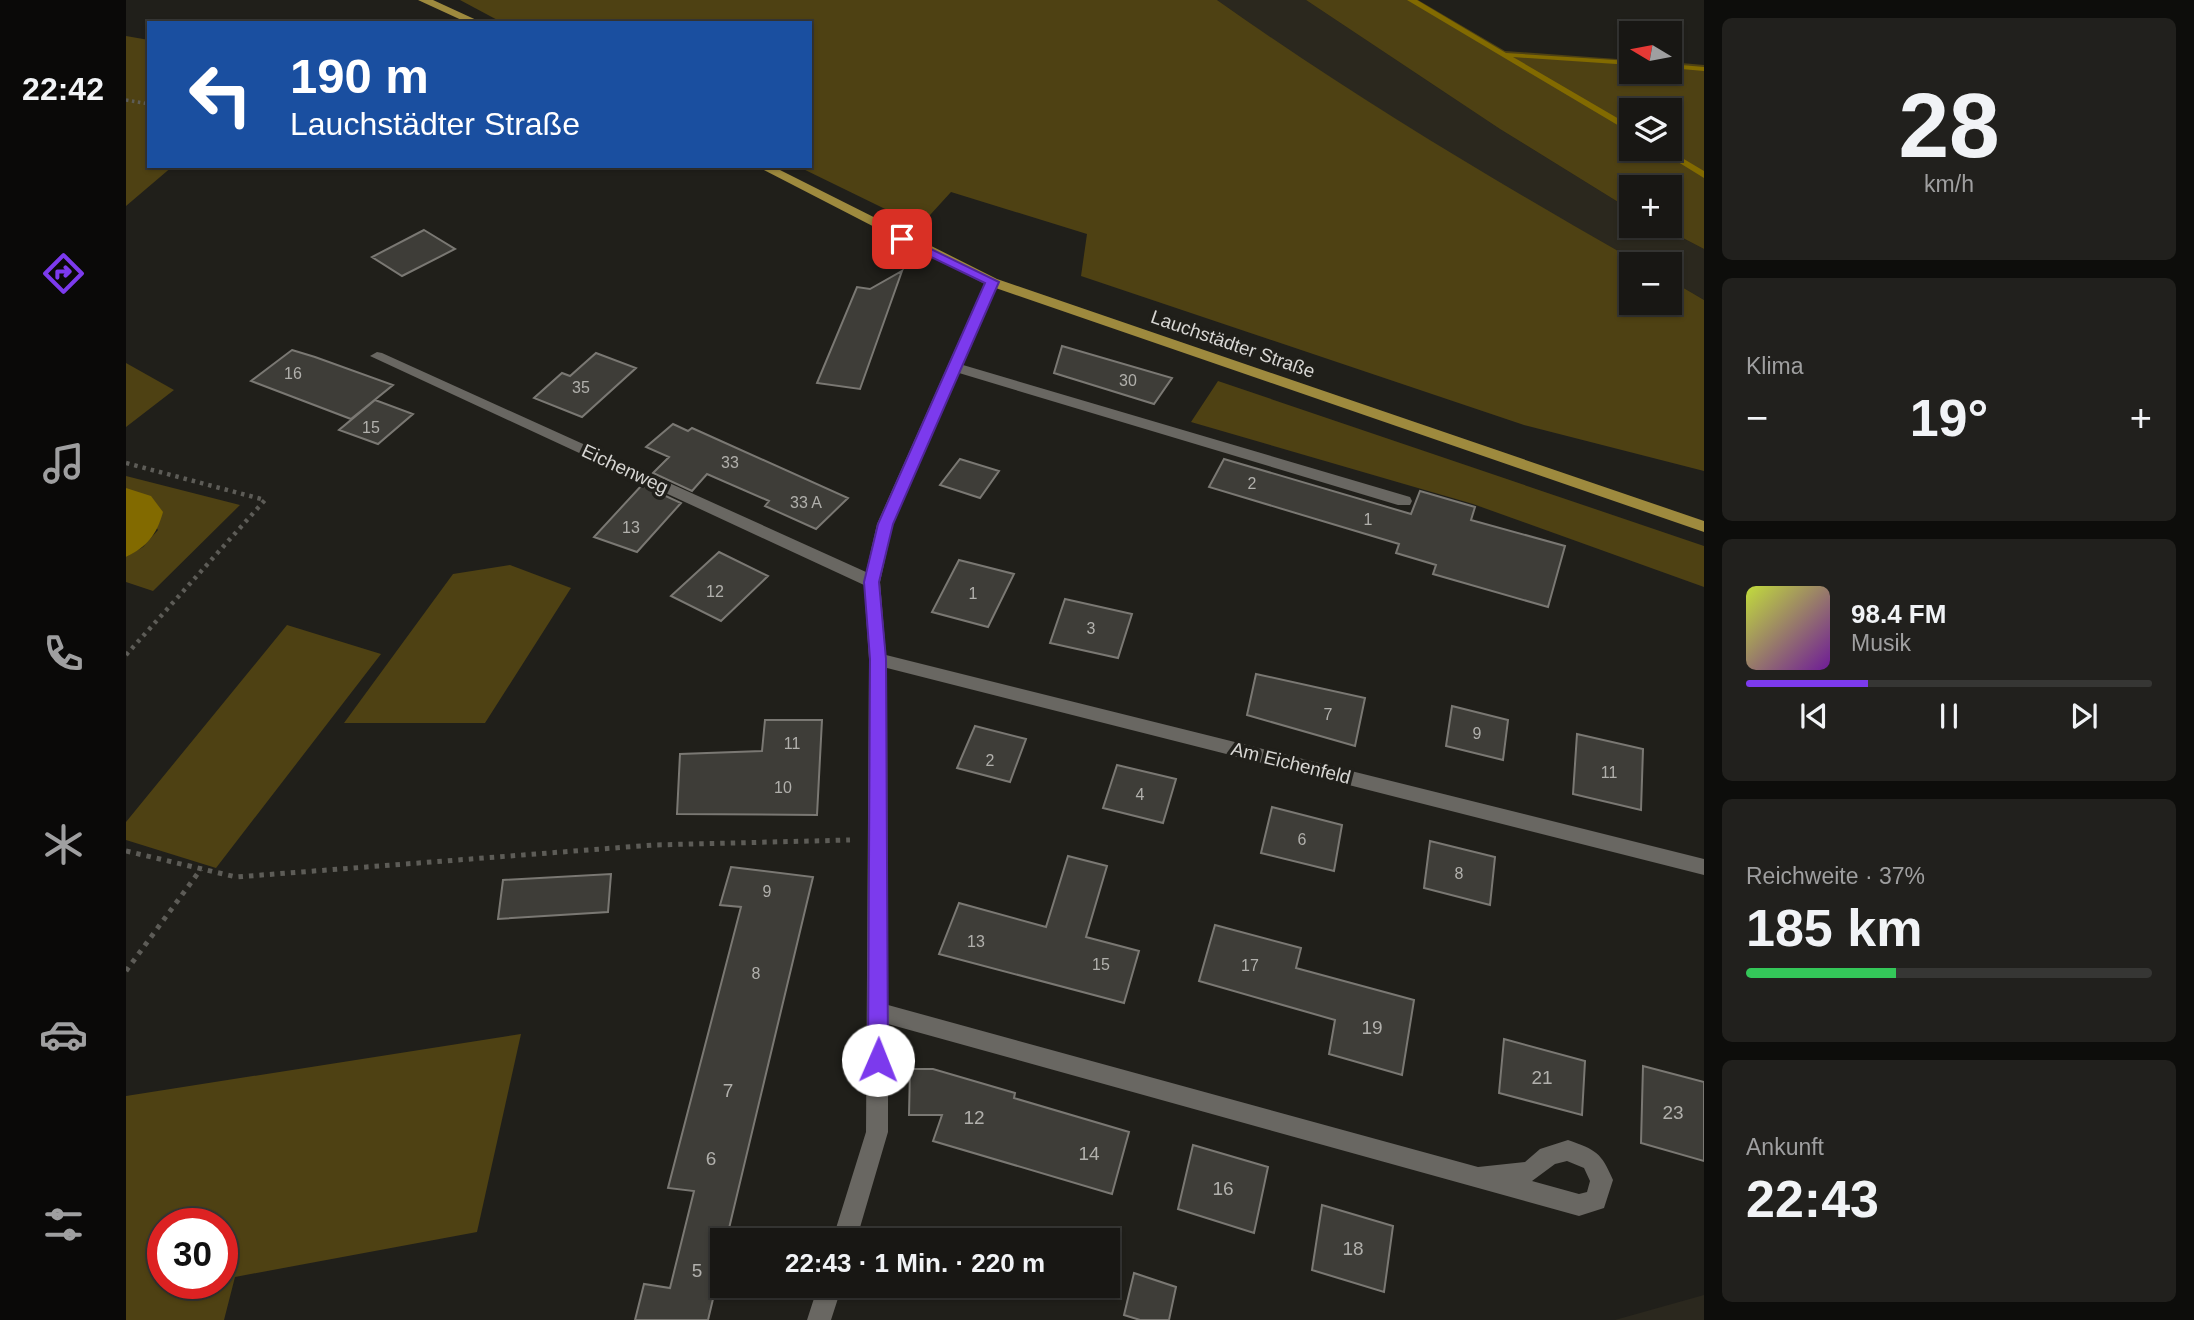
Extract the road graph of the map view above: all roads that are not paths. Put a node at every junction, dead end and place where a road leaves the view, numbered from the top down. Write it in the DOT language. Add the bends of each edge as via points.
graph roads {
  1 [pos="424,0"];
  2 [pos="473,21"];
  3 [pos="766,168"];
  4 [pos="992,282"];
  5 [pos="377,356"];
  6 [pos="953,367"];
  7 [pos="1404,501"];
  8 [pos="1704,527"];
  9 [pos="872,582"];
  10 [pos="878,659"];
  11 [pos="1704,867"];
  12 [pos="879,1012"];
  13 [pos="1479,1177"];
  14 [pos="848,1228"];
  15 [pos="826,1298"];
  16 [pos="819,1320"];
  1 -- 2 [label="main road"];
  3 -- 4 [label="main road, Lauchstädter Straße"];
  4 -- 6 [label="street"];
  4 -- 8 [label="main road, Lauchstädter Straße"];
  5 -- 9 [label="street, Eichenweg"];
  6 -- 7 [label="street"];
  6 -- 9 [label="street" via="886,524"];
  9 -- 10 [label="street"];
  10 -- 11 [label="street, Am Eichenfeld"];
  10 -- 12 [label="street"];
  12 -- 13 [label="street"];
  12 -- 14 [label="street" via="877,1132"];
  13 -- 13 [label="street" via="1579,1205 1596,1200 1602,1180 1592,1161 1568,1150 1548,1156 1531,1171"];
  15 -- 16 [label="street"];
}
